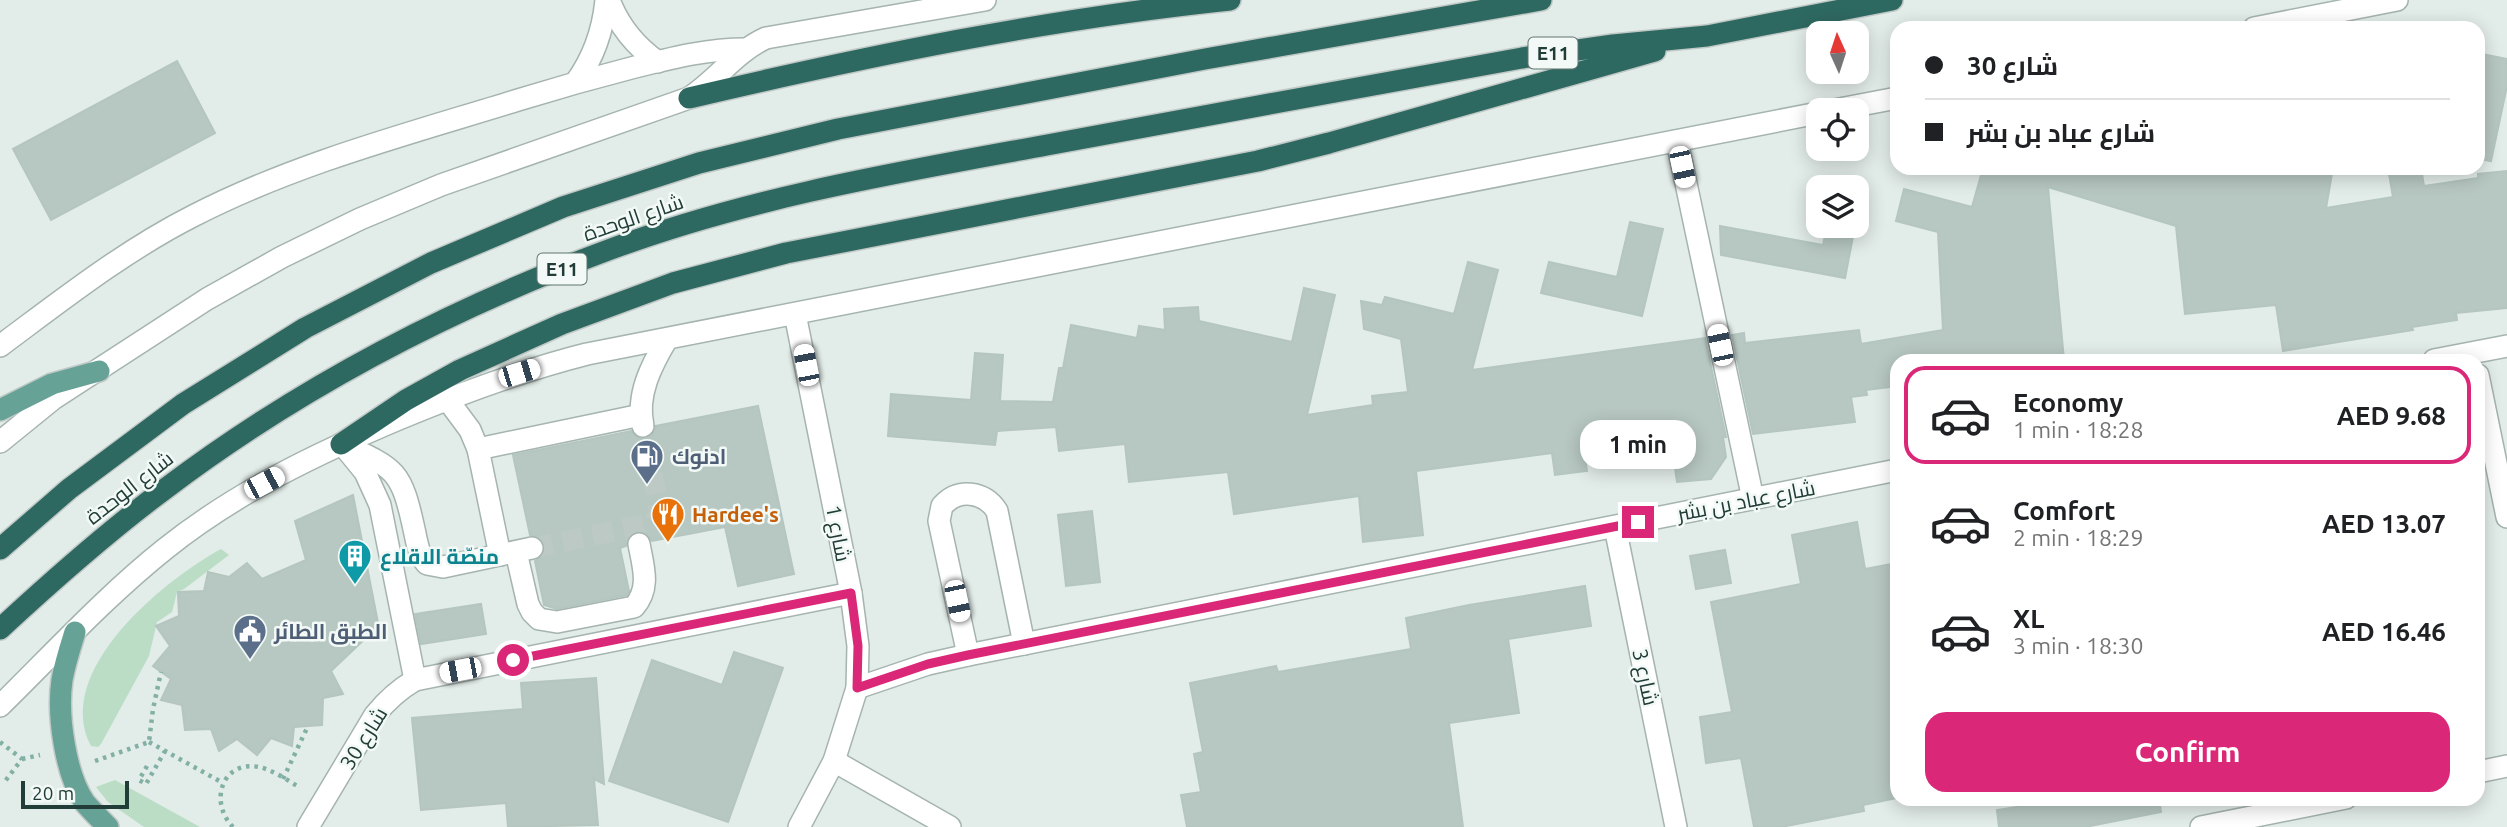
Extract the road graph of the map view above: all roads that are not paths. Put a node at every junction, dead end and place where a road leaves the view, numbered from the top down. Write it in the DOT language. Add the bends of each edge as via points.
graph roads {
  1 [pos="608,0"];
  2 [pos="985,0"];
  3 [pos="1230,0"];
  4 [pos="1541,0"];
  5 [pos="1892,0"];
  6 [pos="2397,0"];
  7 [pos="2290,21"];
  8 [pos="1707,36"];
  9 [pos="745,49"];
  10 [pos="658,62"];
  11 [pos="576,82"];
  12 [pos="689,98"];
  13 [pos="1890,99"];
  14 [pos="1869,103"];
  15 [pos="1806,115"];
  16 [pos="1677,141"];
  17 [pos="795,314"];
  18 [pos="667,339"];
  19 [pos="0,346"];
  20 [pos="2507,346"];
  21 [pos="2483,354"];
  22 [pos="99,371"];
  23 [pos="447,399"];
  24 [pos="2485,409"];
  25 [pos="0,410"];
  26 [pos="0,442"];
  27 [pos="341,444"];
  28 [pos="478,449"];
  29 [pos="1890,471"];
  30 [pos="1753,499"];
  31 [pos="2507,517"];
  32 [pos="1615,527"];
  33 [pos="639,544"];
  34 [pos="0,549"];
  35 [pos="516,551"];
  36 [pos="851,593"];
  37 [pos="0,629"];
  38 [pos="75,632"];
  39 [pos="1024,644"];
  40 [pos="968,655"];
  41 [pos="415,680"];
  42 [pos="857,688"];
  43 [pos="0,706"];
  44 [pos="834,761"];
  45 [pos="2507,766"];
  46 [pos="2485,771"];
  47 [pos="2306,806"];
  48 [pos="108,827"];
  49 [pos="308,827"];
  50 [pos="799,827"];
  51 [pos="950,827"];
  52 [pos="1676,827"];
  53 [pos="2201,827"];
  1 -- 10 [label="street" via="633,41"];
  1 -- 11 [label="street" via="598,43"];
  2 -- 9 [label="street" via="778,36"];
  3 -- 12 [label="highway" via="1004,32 824,66"];
  4 -- 34 [label="highway, شارع الوحدة" via="1205,58 838,129 699,163 564,207 431,263 305,328 183,404 69,489"];
  5 -- 8 [label="highway, E11"];
  6 -- 7 [label="street"];
  8 -- 27 [label="highway" via="1329,144 786,253 673,283 562,324 460,370"];
  8 -- 37 [label="highway, شارع الوحدة / E11" via="1533,56 858,180 734,209 613,248 495,296 380,351 270,416 165,488"];
  9 -- 10 [label="street" via="702,51"];
  9 -- 12 [label="street"];
  10 -- 11 [label="street"];
  11 -- 19 [label="street" via="334,156 194,215 107,268"];
  12 -- 22 [label="street" via="441,185 360,219 206,299"];
  13 -- 14 [label="street"];
  15 -- 16 [label="street"];
  16 -- 17 [label="street"];
  16 -- 30 [label="street"];
  17 -- 18 [label="street"];
  17 -- 36 [label="street, شارع 1"];
  18 -- 23 [label="street" via="550,363"];
  18 -- 28 [label="street" via="647,379 642,422"];
  20 -- 21 [label="street"];
  22 -- 25 [label="main road" via="52,384"];
  22 -- 26 [label="street" via="53,399"];
  23 -- 27 [label="street"];
  23 -- 28 [label="street" via="471,430"];
  24 -- 31 [label="street"];
  27 -- 35 [label="street" via="384,463 399,478 418,551 427,564 443,567"];
  27 -- 38 [label="street" via="264,483 191,529 140,569"];
  27 -- 41 [label="street" via="365,472 380,505"];
  28 -- 35 [label="street"];
  29 -- 30 [label="street, شارع عباد بن بشر"];
  30 -- 32 [label="street, شارع عباد بن بشر"];
  32 -- 39 [label="street, شارع عباد بن بشر"];
  32 -- 52 [label="street, شارع 3"];
  33 -- 35 [label="street" via="645,591 634,607 556,622 539,619 527,604"];
  36 -- 41 [label="street, شارع 30"];
  36 -- 42 [label="street, شارع 1" via="858,646"];
  38 -- 43 [label="street"];
  38 -- 48 [label="main road" via="62,682 65,750 84,801"];
  39 -- 40 [label="street, شارع عباد بن بشر"];
  39 -- 40 [label="street" via="997,510 983,496 954,496 942,506 939,521"];
  40 -- 42 [label="street, شارع عباد بن بشر"];
  41 -- 49 [label="street, شارع 30" via="375,715"];
  42 -- 44 [label="street, شارع 1"];
  44 -- 50 [label="street, شارع 1"];
  44 -- 51 [label="street"];
  45 -- 46 [label="street"];
  47 -- 53 [label="street"];
}
